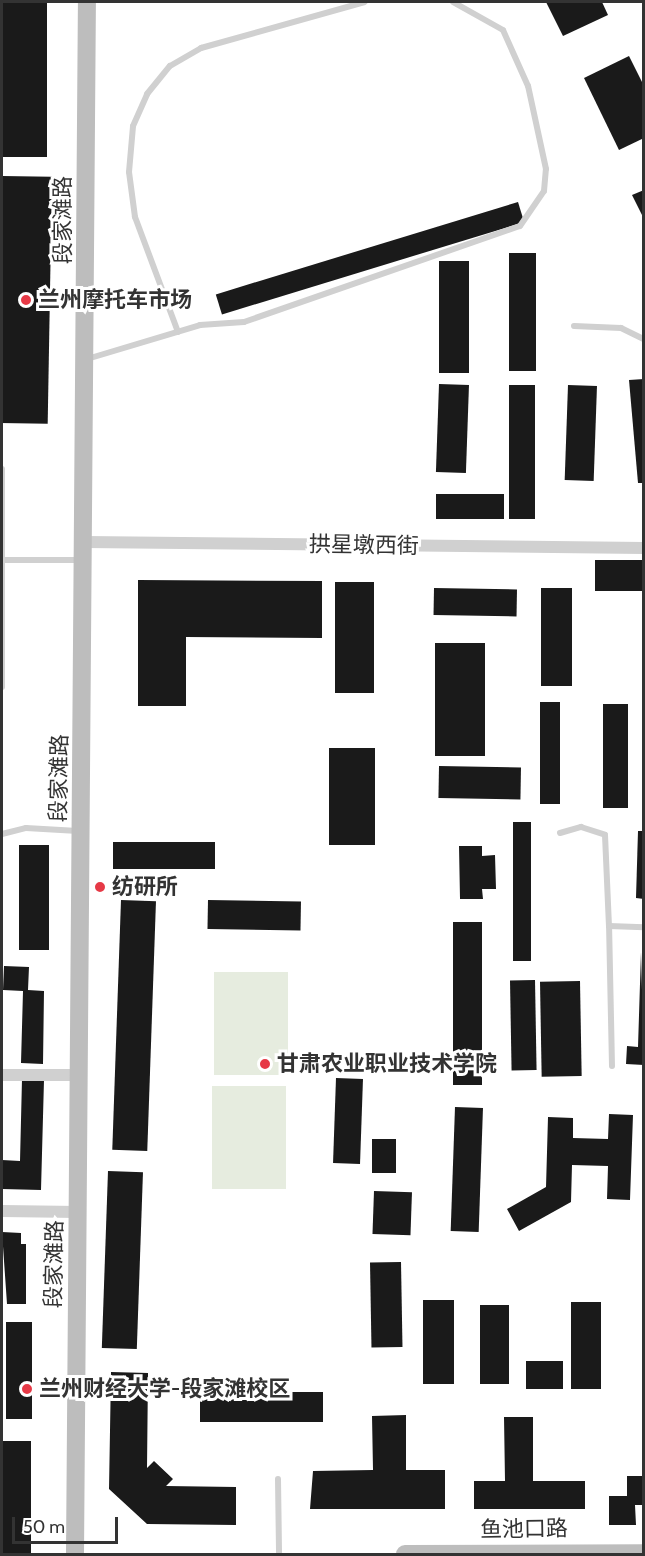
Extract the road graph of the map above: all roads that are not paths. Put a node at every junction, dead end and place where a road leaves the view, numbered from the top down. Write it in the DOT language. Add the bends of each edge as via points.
graph roads {
  1 [pos="87,2"];
  2 [pos="365,2"];
  3 [pos="453,2"];
  4 [pos="574,326"];
  5 [pos="178,332"];
  6 [pos="644,339"];
  7 [pos="86,359"];
  8 [pos="2,469"];
  9 [pos="644,548"];
  10 [pos="85,551"];
  11 [pos="2,560"];
  12 [pos="2,687"];
  13 [pos="82,832"];
  14 [pos="560,833"];
  15 [pos="2,834"];
  16 [pos="609,926"];
  17 [pos="644,927"];
  18 [pos="612,1066"];
  19 [pos="80,1074"];
  20 [pos="2,1075"];
  21 [pos="2,1211"];
  22 [pos="78,1212"];
  23 [pos="278,1479"];
  24 [pos="644,1553"];
  25 [pos="75,1554"];
  26 [pos="279,1554"];
  27 [pos="405,1554"];
  1 -- 7 [label="main road, 段家滩路"];
  2 -- 5 [label="lane" via="201,48 170,66 147,93 133,126 129,172 135,217"];
  3 -- 5 [label="lane" via="502,30 528,86 546,169 535,210 520,226 424,256 415,267 244,322"];
  4 -- 6 [label="lane" via="621,328"];
  5 -- 7 [label="lane"];
  7 -- 10 [label="main road, 段家滩路"];
  8 -- 11 [label="lane"];
  9 -- 10 [label="street, 拱星墩西街"];
  10 -- 11 [label="lane"];
  10 -- 13 [label="main road, 段家滩路"];
  11 -- 12 [label="lane"];
  13 -- 15 [label="lane" via="26,828"];
  13 -- 19 [label="main road, 段家滩路"];
  14 -- 16 [label="lane" via="581,827 605,835"];
  16 -- 17 [label="lane"];
  16 -- 18 [label="lane"];
  19 -- 20 [label="street"];
  19 -- 22 [label="main road, 段家滩路"];
  21 -- 22 [label="street"];
  22 -- 25 [label="main road, 段家滩路"];
  23 -- 26 [label="lane"];
  24 -- 27 [label="main road, 鱼池口路"];
}
